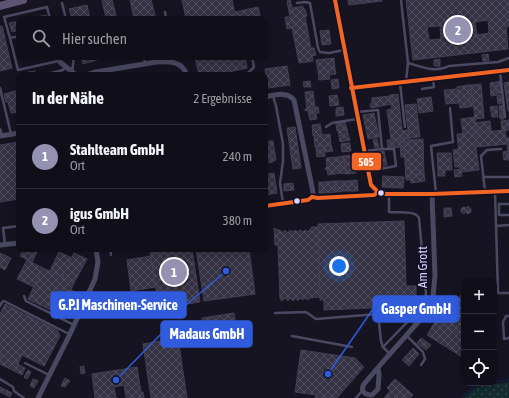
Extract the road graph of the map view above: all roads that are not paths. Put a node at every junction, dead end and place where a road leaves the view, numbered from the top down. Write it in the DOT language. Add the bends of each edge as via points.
graph roads {
  1 [pos="23,0"];
  2 [pos="334,0"];
  3 [pos="401,0"];
  4 [pos="62,4"];
  5 [pos="297,4"];
  6 [pos="0,6"];
  7 [pos="164,12"];
  8 [pos="49,16"];
  9 [pos="65,16"];
  10 [pos="165,16"];
  11 [pos="16,37"];
  12 [pos="10,38"];
  13 [pos="344,50"];
  14 [pos="509,58"];
  15 [pos="59,60"];
  16 [pos="74,60"];
  17 [pos="144,60"];
  18 [pos="253,60"];
  19 [pos="145,63"];
  20 [pos="408,63"];
  21 [pos="65,67"];
  22 [pos="509,70"];
  23 [pos="500,71"];
  24 [pos="55,72"];
  25 [pos="71,72"];
  26 [pos="74,72"];
  27 [pos="96,72"];
  28 [pos="186,72"];
  29 [pos="250,72"];
  30 [pos="432,79"];
  31 [pos="406,82"];
  32 [pos="400,83"];
  33 [pos="0,88"];
  34 [pos="351,88"];
  35 [pos="422,89"];
  36 [pos="273,96"];
  37 [pos="268,97"];
  38 [pos="450,108"];
  39 [pos="356,112"];
  40 [pos="506,117"];
  41 [pos="358,119"];
  42 [pos="326,127"];
  43 [pos="405,127"];
  44 [pos="0,129"];
  45 [pos="16,133"];
  46 [pos="12,134"];
  47 [pos="1,136"];
  48 [pos="382,149"];
  49 [pos="501,149"];
  50 [pos="365,151"];
  51 [pos="368,171"];
  52 [pos="484,177"];
  53 [pos="509,177"];
  54 [pos="494,191"];
  55 [pos="509,191"];
  56 [pos="378,192"];
  57 [pos="485,192"];
  58 [pos="389,194"];
  59 [pos="434,194"];
  60 [pos="312,197"];
  61 [pos="283,203"];
  62 [pos="509,204"];
  63 [pos="268,206"];
  64 [pos="509,215"];
  65 [pos="509,225"];
  66 [pos="16,226"];
  67 [pos="496,226"];
  68 [pos="16,243"];
  69 [pos="3,245"];
  70 [pos="96,252"];
  71 [pos="110,252"];
  72 [pos="111,255"];
  73 [pos="509,293"];
  74 [pos="24,296"];
  75 [pos="0,306"];
  76 [pos="275,312"];
  77 [pos="509,316"];
  78 [pos="74,325"];
  79 [pos="70,334"];
  80 [pos="292,336"];
  81 [pos="407,336"];
  82 [pos="509,338"];
  83 [pos="352,347"];
  84 [pos="383,347"];
  85 [pos="390,354"];
  86 [pos="25,363"];
  87 [pos="421,365"];
  88 [pos="378,368"];
  89 [pos="49,376"];
  90 [pos="0,379"];
  91 [pos="363,390"];
  92 [pos="370,396"];
  93 [pos="24,398"];
  94 [pos="38,398"];
  95 [pos="356,398"];
  1 -- 6 [label="main road"];
  2 -- 13 [label="street"];
  3 -- 20 [label="lane"];
  4 -- 9 [label="lane"];
  5 -- 13 [label="lane" via="310,3 320,52"];
  7 -- 10 [label="lane"];
  8 -- 12 [label="lane" via="47,8 4,17"];
  11 -- 12 [label="lane"];
  12 -- 15 [label="lane" via="18,70"];
  13 -- 34 [label="street"];
  14 -- 20 [label="lane" via="498,62 449,66 433,70"];
  15 -- 21 [label="street"];
  16 -- 26 [label="lane"];
  17 -- 19 [label="lane"];
  18 -- 29 [label="lane" via="254,67"];
  19 -- 27 [label="street"];
  19 -- 28 [label="street" via="176,63"];
  20 -- 31 [label="lane"];
  21 -- 24 [label="lane"];
  21 -- 25 [label="street"];
  22 -- 23 [label="street"];
  23 -- 30 [label="street"];
  23 -- 40 [label="lane"];
  30 -- 31 [label="street"];
  30 -- 35 [label="lane" via="434,88"];
  31 -- 32 [label="street"];
  32 -- 34 [label="street"];
  32 -- 43 [label="lane"];
  33 -- 46 [label="lane"];
  34 -- 39 [label="street"];
  36 -- 37 [label="street"];
  36 -- 60 [label="street" via="286,94 294,100 312,183"];
  36 -- 61 [label="lane" via="283,144 280,183"];
  38 -- 59 [label="lane" via="453,142 430,146"];
  39 -- 41 [label="street"];
  39 -- 48 [label="lane" via="378,110"];
  41 -- 42 [label="lane" via="332,123"];
  41 -- 50 [label="street"];
  44 -- 47 [label="lane"];
  45 -- 46 [label="street"];
  46 -- 47 [label="street"];
  48 -- 50 [label="lane"];
  48 -- 51 [label="lane" via="394,149 396,166"];
  49 -- 52 [label="lane" via="487,150 482,156"];
  50 -- 51 [label="street"];
  51 -- 56 [label="street" via="371,185"];
  52 -- 53 [label="lane"];
  52 -- 57 [label="lane"];
  54 -- 55 [label="street"];
  54 -- 57 [label="street"];
  54 -- 67 [label="lane"];
  56 -- 58 [label="street"];
  56 -- 60 [label="lane" via="374,195"];
  57 -- 59 [label="street"];
  58 -- 59 [label="street"];
  58 -- 84 [label="lane" via="389,212 414,214 419,218 426,294 419,310"];
  59 -- 81 [label="street, Am Grott" via="433,296 429,309"];
  60 -- 61 [label="street" via="308,200"];
  61 -- 63 [label="street"];
  62 -- 64 [label="lane" via="499,204 499,215"];
  65 -- 67 [label="lane"];
  66 -- 69 [label="lane" via="3,228"];
  67 -- 73 [label="lane" via="498,293"];
  68 -- 69 [label="street"];
  70 -- 78 [label="street" via="97,273"];
  71 -- 72 [label="lane"];
  74 -- 78 [label="lane" via="26,301"];
  75 -- 79 [label="lane" via="4,301"];
  76 -- 84 [label="lane" via="306,312 316,319 378,314"];
  77 -- 82 [label="lane" via="506,316 503,322 504,338"];
  78 -- 79 [label="street"];
  79 -- 89 [label="street"];
  80 -- 83 [label="lane"];
  81 -- 85 [label="street, Am Grott"];
  81 -- 87 [label="lane" via="424,352 425,359"];
  84 -- 85 [label="lane"];
  85 -- 88 [label="street, Am Grott"];
  86 -- 89 [label="lane"];
  88 -- 91 [label="street, Am Grott" via="364,384"];
  88 -- 92 [label="street" via="378,389"];
  89 -- 94 [label="street"];
  90 -- 93 [label="lane" via="13,386 14,391"];
  91 -- 92 [label="street"];
  91 -- 95 [label="lane"];
}
